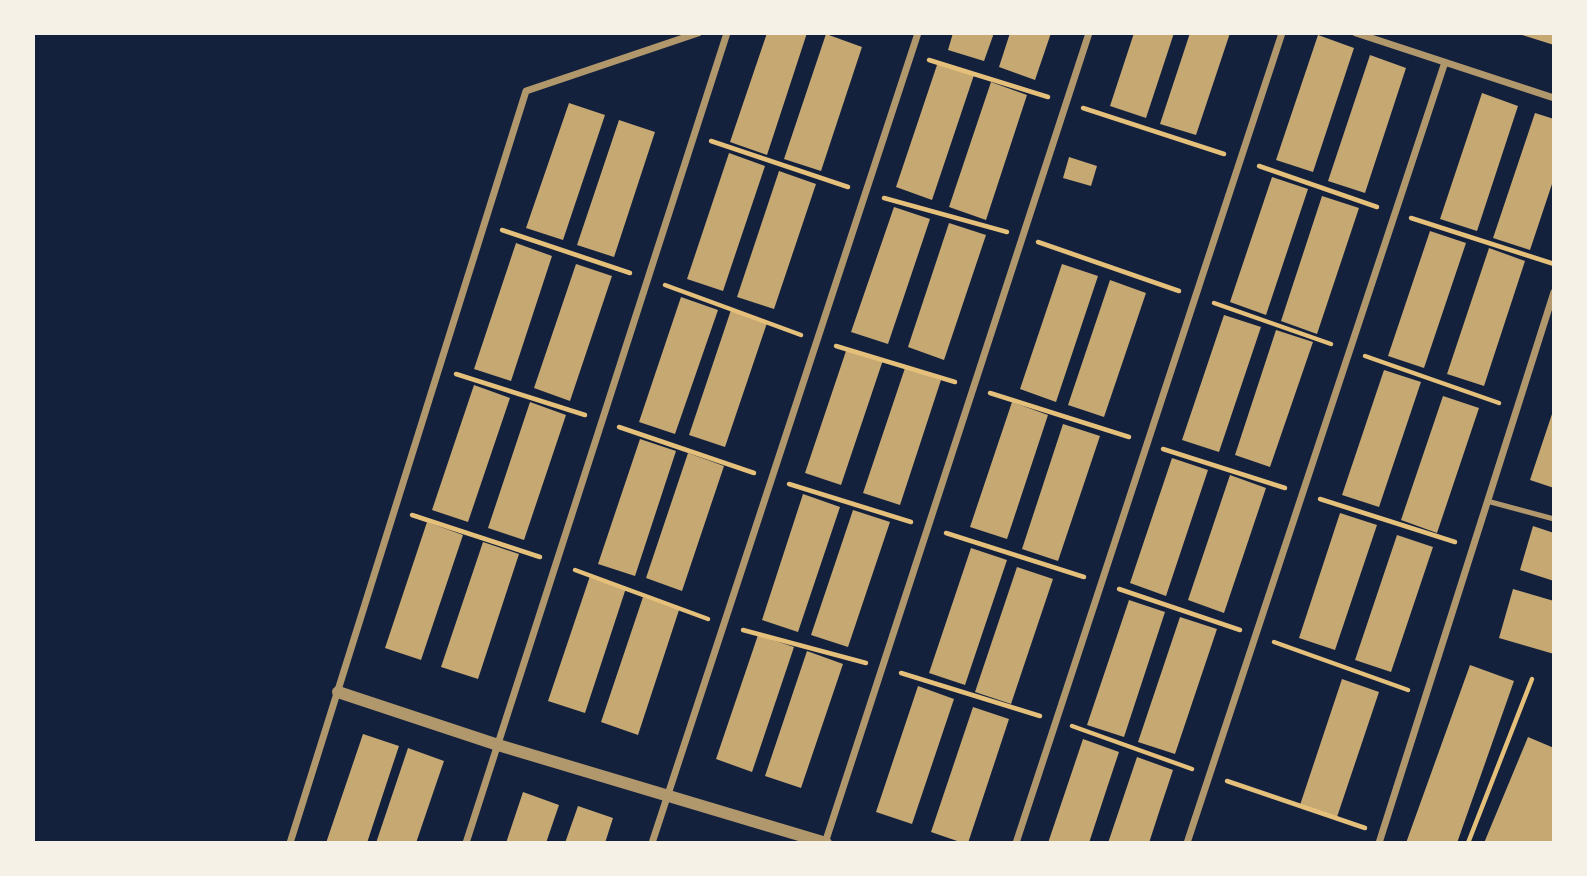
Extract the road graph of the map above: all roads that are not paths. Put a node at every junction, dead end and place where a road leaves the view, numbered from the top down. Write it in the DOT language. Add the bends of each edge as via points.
graph roads {
  1 [pos="698,33"];
  2 [pos="727,33"];
  3 [pos="918,33"];
  4 [pos="1089,33"];
  5 [pos="1282,33"];
  6 [pos="1356,33"];
  7 [pos="1445,62"];
  8 [pos="1554,98"];
  9 [pos="1554,292"];
  10 [pos="1487,501"];
  11 [pos="1554,519"];
  12 [pos="338,692"];
  13 [pos="498,745"];
  14 [pos="668,794"];
  15 [pos="290,843"];
  16 [pos="466,843"];
  17 [pos="652,843"];
  18 [pos="826,843"];
  19 [pos="1016,843"];
  20 [pos="1187,843"];
  21 [pos="1379,843"];
  1 -- 12 [label="street" via="527,91"];
  2 -- 13 [label="street"];
  3 -- 14 [label="street"];
  4 -- 18 [label="street"];
  5 -- 19 [label="street"];
  6 -- 7 [label="street"];
  7 -- 8 [label="street"];
  7 -- 20 [label="street"];
  9 -- 10 [label="street"];
  10 -- 11 [label="lane"];
  10 -- 21 [label="street"];
  12 -- 13 [label="street"];
  12 -- 15 [label="street"];
  13 -- 14 [label="street"];
  13 -- 16 [label="street"];
  14 -- 17 [label="street"];
  14 -- 18 [label="street"];
}
